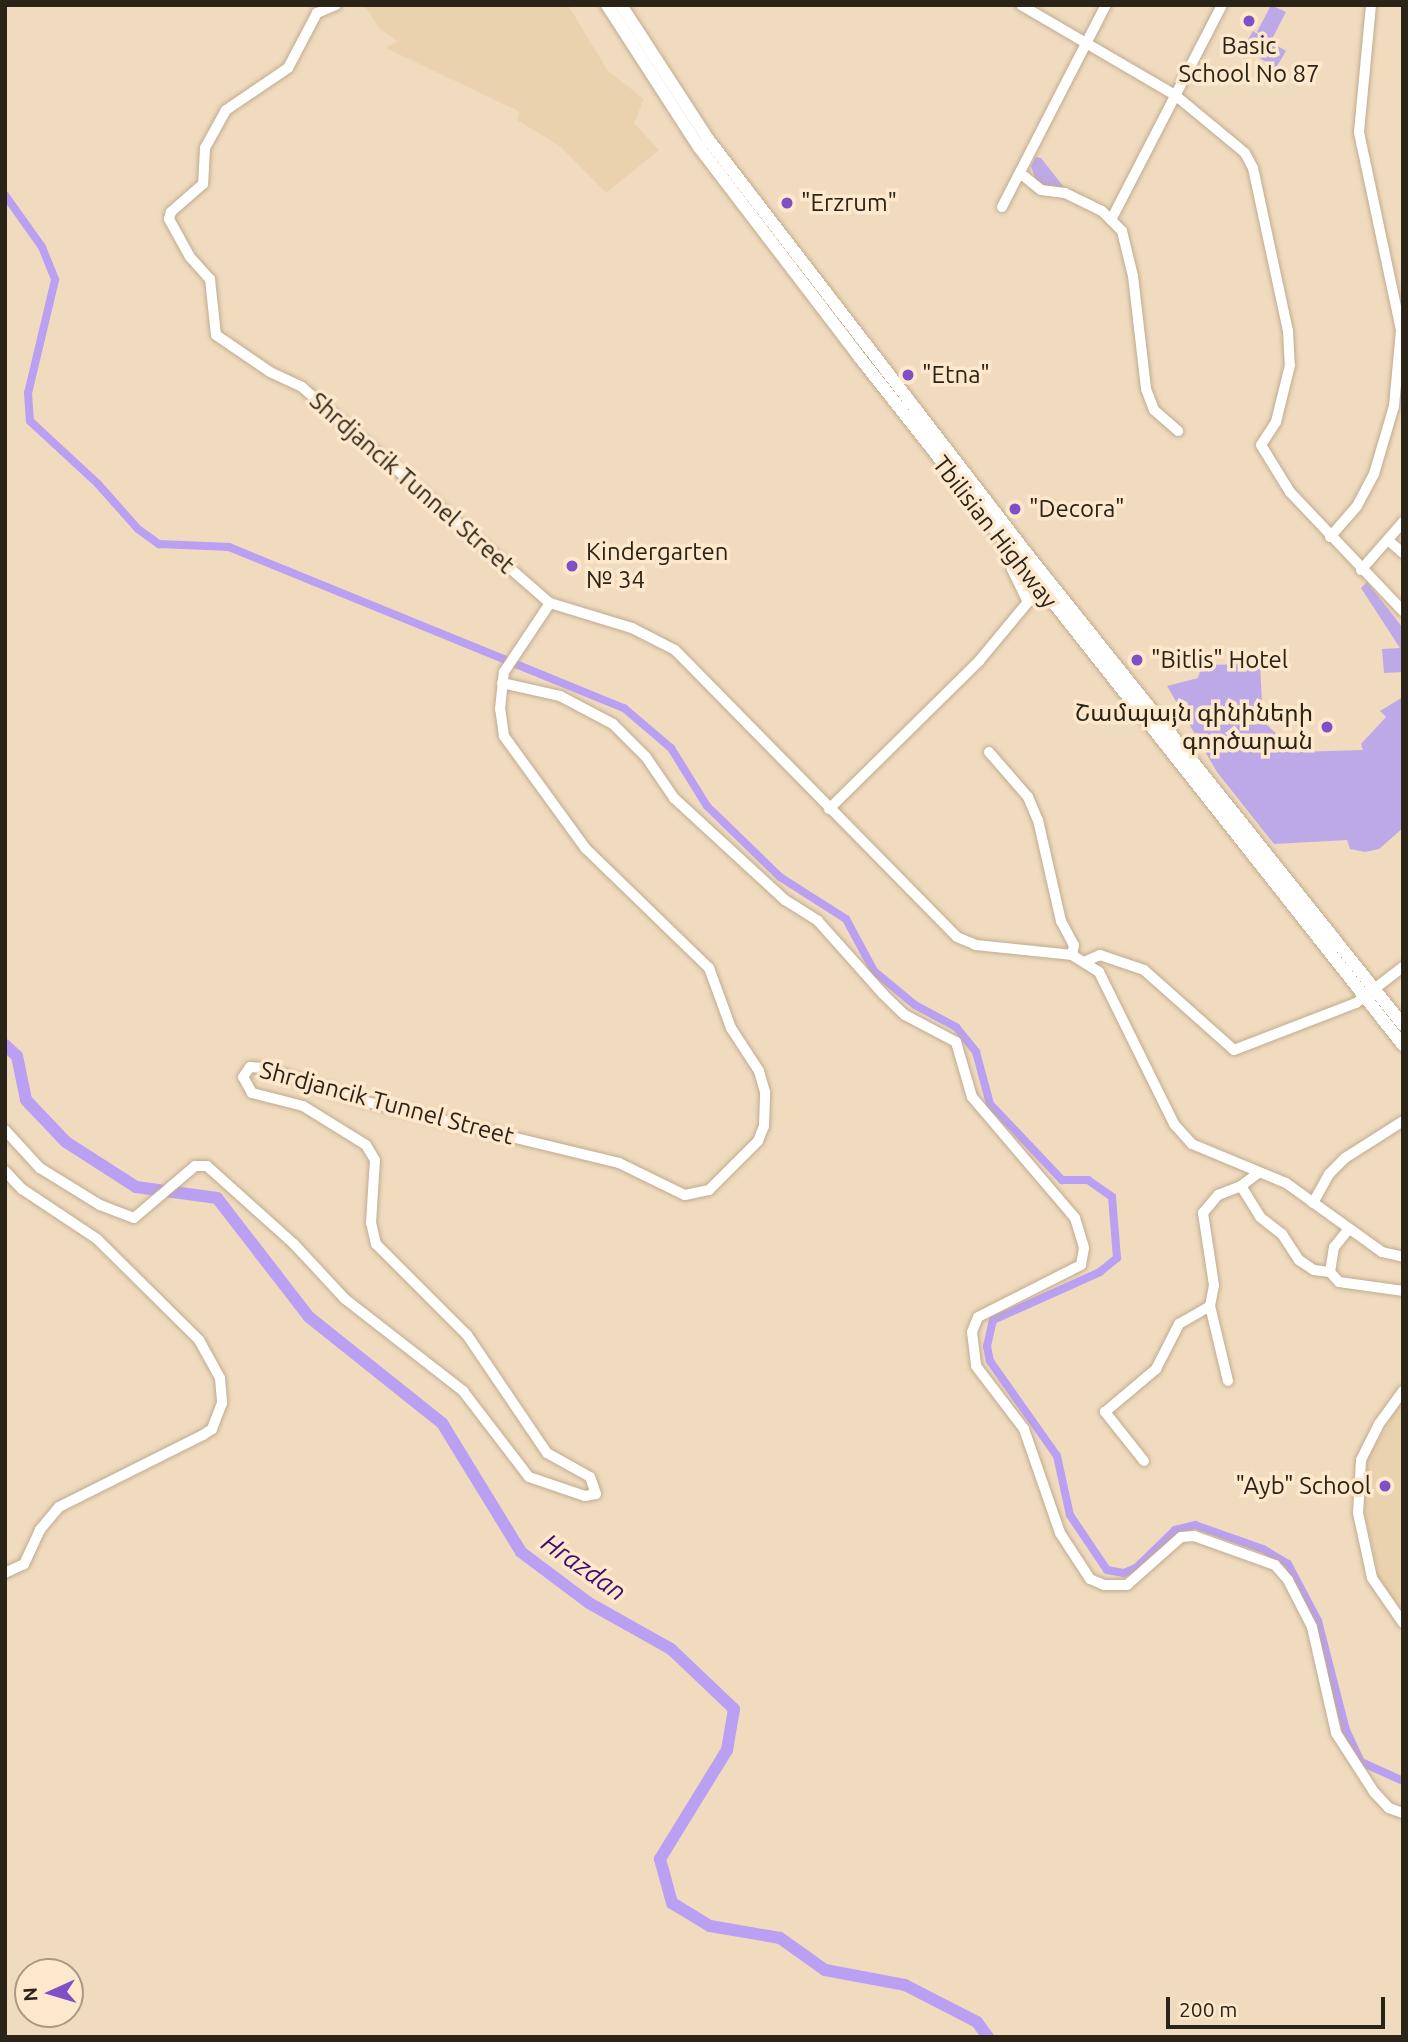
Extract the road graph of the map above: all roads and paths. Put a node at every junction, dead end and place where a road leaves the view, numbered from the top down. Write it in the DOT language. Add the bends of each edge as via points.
graph roads {
  1 [pos="336,5"];
  2 [pos="607,5"];
  3 [pos="621,5"];
  4 [pos="1021,5"];
  5 [pos="1106,5"];
  6 [pos="1222,5"];
  7 [pos="1371,5"];
  8 [pos="1086,45"];
  9 [pos="1175,95"];
  10 [pos="1020,173"];
  11 [pos="1002,206"];
  12 [pos="1111,220"];
  13 [pos="1178,431"];
  14 [pos="1403,522"];
  15 [pos="1330,537"];
  16 [pos="1389,541"];
  17 [pos="1403,553"];
  18 [pos="1018,563"];
  19 [pos="1361,570"];
  20 [pos="550,603"];
  21 [pos="1403,611"];
  22 [pos="503,678"];
  23 [pos="989,752"];
  24 [pos="829,809"];
  25 [pos="1072,955"];
  26 [pos="1086,961"];
  27 [pos="1403,967"];
  28 [pos="1371,994"];
  29 [pos="1403,1025"];
  30 [pos="1403,1045"];
  31 [pos="1403,1121"];
  32 [pos="5,1130"];
  33 [pos="5,1171"];
  34 [pos="1258,1172"];
  35 [pos="1241,1186"];
  36 [pos="1313,1203"];
  37 [pos="1348,1230"];
  38 [pos="1403,1257"];
  39 [pos="1329,1272"];
  40 [pos="1403,1291"];
  41 [pos="1210,1306"];
  42 [pos="1228,1381"];
  43 [pos="1403,1391"];
  44 [pos="1144,1461"];
  45 [pos="5,1573"];
  46 [pos="1403,1623"];
  47 [pos="1403,1813"];
  1 -- 20 [label="street, Shrdjancik Tunnel Street" via="317,13 288,68 226,110 205,148 203,184 175,204 169,219 190,257 211,279 216,335 270,372 302,387"];
  2 -- 18 [label="main road, Tbilisian Highway" via="699,147"];
  3 -- 28 [label="main road, Tbilisian Highway" via="708,139"];
  4 -- 8 [label="street"];
  5 -- 8 [label="street"];
  6 -- 9 [label="street"];
  7 -- 15 [label="street" via="1359,132 1401,330 1394,406 1374,474 1357,506"];
  8 -- 9 [label="street"];
  8 -- 10 [label="street"];
  9 -- 12 [label="street"];
  9 -- 15 [label="street" via="1245,153 1253,168 1288,331 1290,365 1279,412 1261,445 1290,492"];
  10 -- 11 [label="street"];
  10 -- 12 [label="street" via="1041,190 1074,196"];
  12 -- 13 [label="street" via="1122,231 1133,276 1146,389 1154,411"];
  14 -- 16 [label="street"];
  15 -- 19 [label="street"];
  16 -- 17 [label="street"];
  16 -- 19 [label="street"];
  18 -- 24 [label="street" via="1012,569 1028,602 979,661"];
  18 -- 28 [label="main road, Tbilisian Highway"];
  19 -- 21 [label="street"];
  20 -- 22 [label="street, Shrdjancik Tunnel Street" via="513,653"];
  20 -- 24 [label="street, Shrdjancik Tunnel Street" via="632,628 675,650"];
  22 -- 32 [label="street, Shrdjancik Tunnel Street" via="500,709 510,749 586,849 700,955 716,980 731,1028 759,1071 765,1093 766,1111 758,1141 709,1190 685,1195 619,1163 363,1101 264,1069 250,1068 243,1082 252,1093 303,1106 366,1145 376,1171 371,1223 376,1244 467,1335 547,1452 590,1477 596,1494 585,1496 529,1477 463,1391 345,1299 294,1244 207,1166 195,1166 134,1218 100,1205 40,1168"];
  22 -- 47 [label="street" via="560,696 613,724 646,757 674,798 722,845 818,921 905,1015 956,1042 972,1097 1075,1218 1084,1248 1081,1265 978,1317 972,1332 976,1366 1024,1429 1060,1533 1090,1578 1104,1585 1127,1585 1181,1537 1194,1536 1275,1565 1312,1627 1336,1733 1365,1781 1389,1808"];
  23 -- 25 [label="street" via="1028,797 1038,820 1061,920 1074,945"];
  24 -- 25 [label="street, Shrdjancik Tunnel Street" via="957,937 976,945"];
  25 -- 26 [label="street, Shrdjancik Tunnel Street"];
  26 -- 28 [label="street" via="1100,956 1144,970 1234,1050"];
  26 -- 34 [label="street, Shrdjancik Tunnel Street" via="1099,972 1181,1134 1204,1152"];
  27 -- 28 [label="street"];
  28 -- 29 [label="main road, Tbilisian Highway"];
  28 -- 30 [label="main road, Tbilisian Highway"];
  31 -- 36 [label="street" via="1345,1158 1329,1174"];
  33 -- 45 [label="street" via="22,1189 97,1239 199,1340 220,1378 222,1403 212,1429 59,1507 40,1530 24,1564"];
  34 -- 35 [label="street"];
  34 -- 36 [label="street, Shrdjancik Tunnel Street" via="1286,1183"];
  35 -- 39 [label="street" via="1260,1217 1282,1234 1299,1260 1314,1270"];
  35 -- 41 [label="street" via="1217,1195 1203,1213 1214,1285"];
  36 -- 37 [label="street, Shrdjancik Tunnel Street"];
  37 -- 38 [label="street, Shrdjancik Tunnel Street" via="1381,1252"];
  37 -- 39 [label="street" via="1334,1247"];
  39 -- 40 [label="street" via="1339,1282"];
  41 -- 42 [label="street"];
  41 -- 44 [label="street" via="1179,1324 1156,1369 1105,1412"];
  43 -- 46 [label="street" via="1361,1460 1358,1513 1372,1578"];
}
